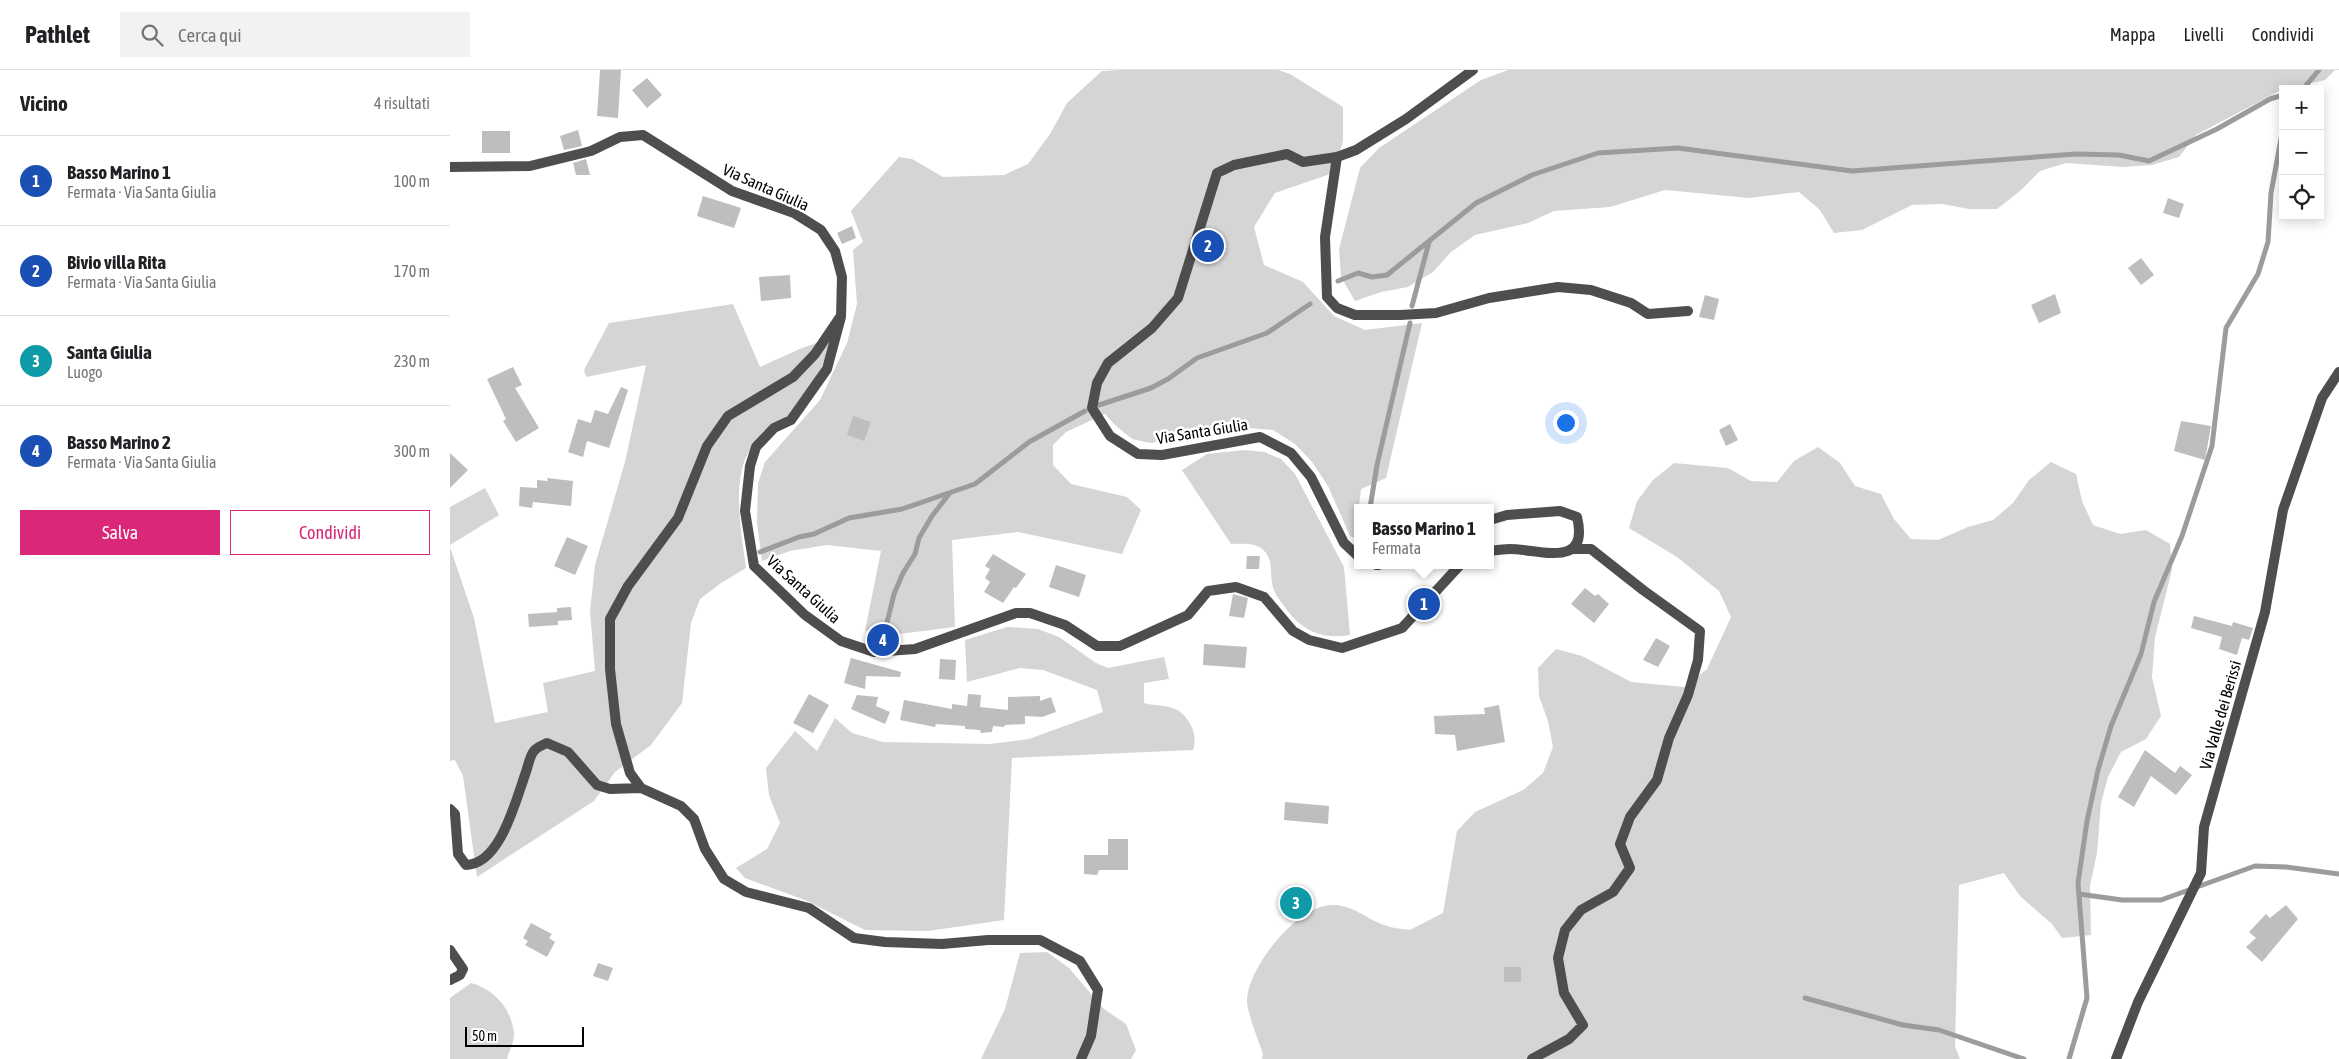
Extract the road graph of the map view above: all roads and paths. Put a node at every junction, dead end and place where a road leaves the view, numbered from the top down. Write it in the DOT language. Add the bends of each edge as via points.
graph roads {
  1 [pos="1473,70"];
  2 [pos="1336,157"];
  3 [pos="450,167"];
  4 [pos="1688,311"];
  5 [pos="841,317"];
  6 [pos="2339,372"];
  7 [pos="1494,519"];
  8 [pos="1572,549"];
  9 [pos="1494,551"];
  10 [pos="1354,552"];
  11 [pos="1456,569"];
  12 [pos="641,788"];
  13 [pos="450,809"];
  14 [pos="450,950"];
  15 [pos="450,980"];
  16 [pos="1082,1059"];
  17 [pos="1532,1059"];
  18 [pos="2116,1059"];
  1 -- 2 [label="street, Via Santa Giulia" via="1398,124 1356,150"];
  2 -- 4 [label="street" via="1325,237 1327,297 1337,308 1355,315 1436,313 1490,298 1558,288 1591,290 1631,303 1648,314"];
  2 -- 10 [label="street, Via Santa Giulia" via="1303,162 1287,154 1234,165 1217,173 1178,298 1152,328 1108,363 1097,383 1092,408 1110,436 1138,454 1162,455 1260,437 1291,453 1311,477 1344,543"];
  3 -- 5 [label="street, Via Santa Giulia" via="530,166 591,150 620,137 643,135 732,191 794,213 822,230 835,251 842,277"];
  5 -- 11 [label="street, Via Santa Giulia" via="827,369 791,420 774,428 756,447 750,466 745,511 754,566 805,615 841,641 874,652 915,649 1016,613 1030,613 1065,625 1097,646 1120,646 1188,615 1208,591 1236,587 1264,598 1301,636 1342,648 1402,628"];
  5 -- 12 [label="street" via="815,354 793,377 728,416 707,446 678,518 628,586 610,619 610,669 616,724 630,773"];
  6 -- 18 [label="street, Via Valle dei Berissi" via="2322,398 2283,510 2265,612 2204,827 2201,873 2138,1002"];
  7 -- 8 [label="street" via="1560,511 1577,517 1580,531"];
  8 -- 9 [label="street" via="1556,555 1510,549"];
  8 -- 17 [label="street" via="1591,549 1700,631 1698,660 1657,780 1630,817 1620,844 1630,868 1613,892 1582,910 1565,930 1558,958 1564,993 1583,1025 1569,1039"];
  12 -- 13 [label="street" via="610,789 597,785 568,752 547,743 533,751 501,837 489,853 473,865 466,865 458,854 455,814"];
  12 -- 16 [label="street" via="681,806 694,819 705,849 724,878 746,892 809,908 854,938 942,944 1040,940 1080,961 1098,990 1091,1036"];
  14 -- 15 [label="street" via="463,969 460,975"];
}
